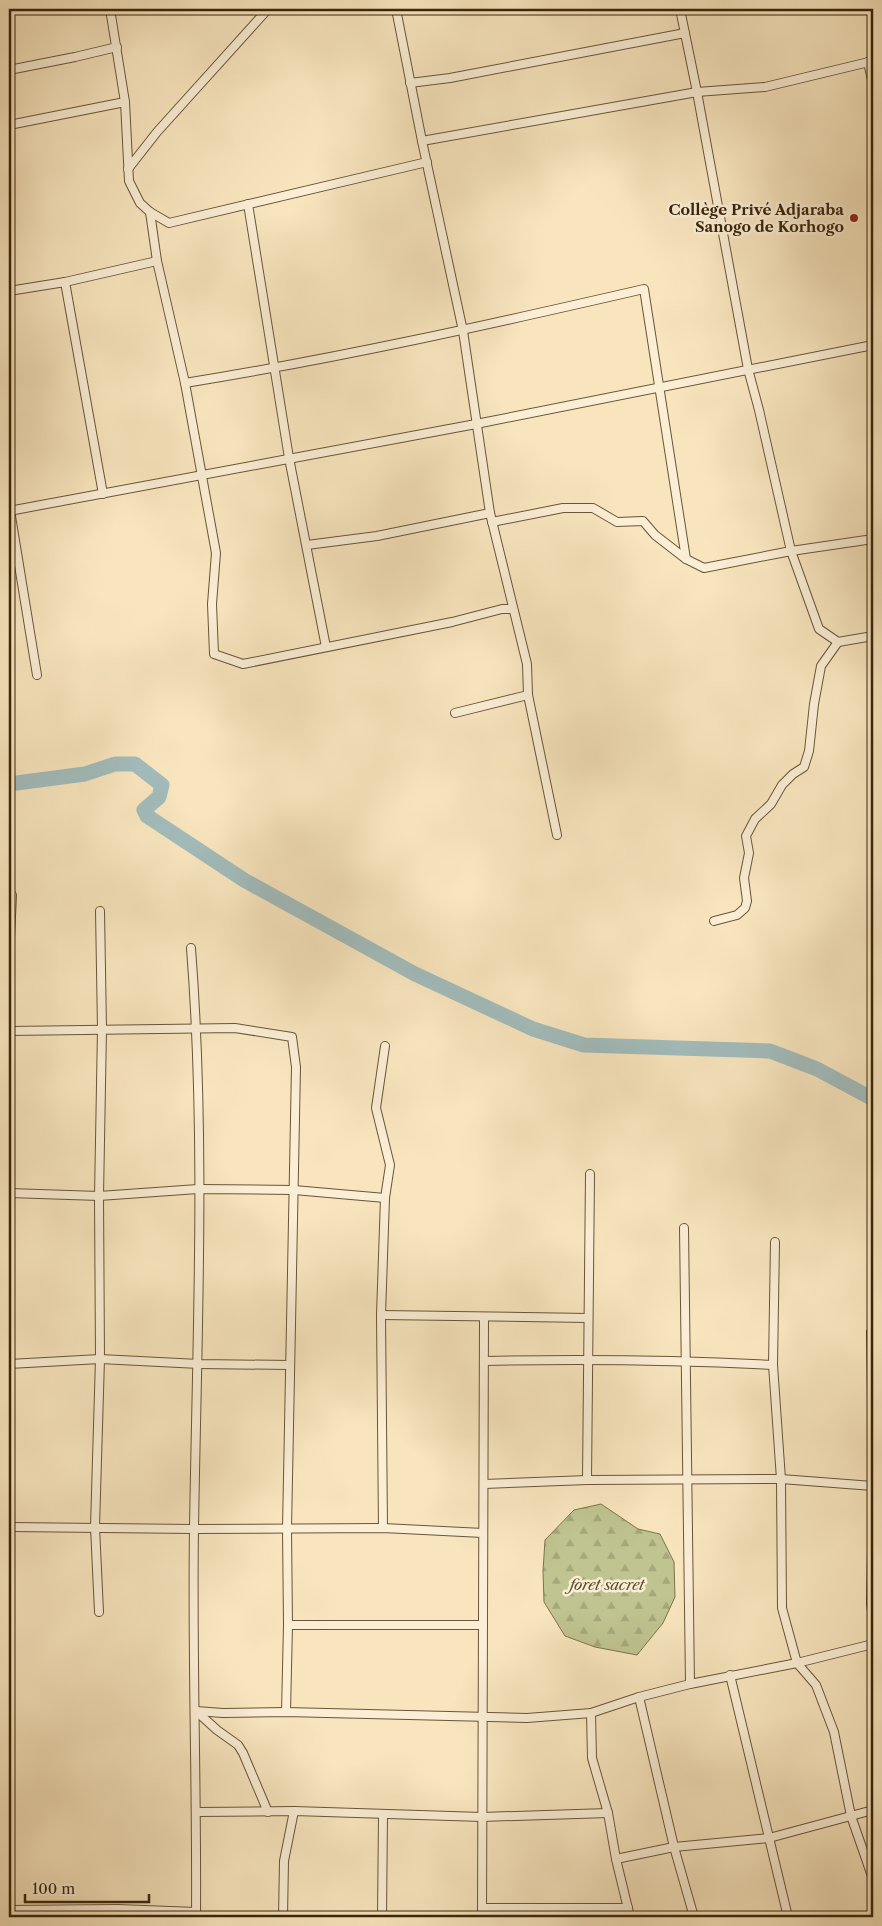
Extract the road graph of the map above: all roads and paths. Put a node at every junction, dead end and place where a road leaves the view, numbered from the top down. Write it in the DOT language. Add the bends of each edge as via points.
graph roads {
  1 [pos="110,9"];
  2 [pos="268,9"];
  3 [pos="396,9"];
  4 [pos="680,9"];
  5 [pos="685,33"];
  6 [pos="116,47"];
  7 [pos="871,61"];
  8 [pos="9,70"];
  9 [pos="410,83"];
  10 [pos="873,85"];
  11 [pos="697,92"];
  12 [pos="124,102"];
  13 [pos="9,125"];
  14 [pos="422,141"];
  15 [pos="427,162"];
  16 [pos="128,169"];
  17 [pos="248,204"];
  18 [pos="150,212"];
  19 [pos="157,261"];
  20 [pos="65,282"];
  21 [pos="9,291"];
  22 [pos="463,331"];
  23 [pos="873,345"];
  24 [pos="274,369"];
  25 [pos="748,369"];
  26 [pos="185,383"];
  27 [pos="661,388"];
  28 [pos="476,424"];
  29 [pos="290,458"];
  30 [pos="202,474"];
  31 [pos="103,494"];
  32 [pos="9,509"];
  33 [pos="490,513"];
  34 [pos="492,522"];
  35 [pos="873,539"];
  36 [pos="308,545"];
  37 [pos="791,551"];
  38 [pos="686,559"];
  39 [pos="513,609"];
  40 [pos="873,636"];
  41 [pos="838,642"];
  42 [pos="326,647"];
  43 [pos="37,675"];
  44 [pos="528,695"];
  45 [pos="455,713"];
  46 [pos="557,835"];
  47 [pos="12,895"];
  48 [pos="100,911"];
  49 [pos="714,921"];
  50 [pos="191,948"];
  51 [pos="9,959"];
  52 [pos="102,1029"];
  53 [pos="197,1029"];
  54 [pos="9,1031"];
  55 [pos="385,1046"];
  56 [pos="590,1174"];
  57 [pos="198,1189"];
  58 [pos="294,1190"];
  59 [pos="9,1193"];
  60 [pos="99,1196"];
  61 [pos="385,1198"];
  62 [pos="684,1228"];
  63 [pos="775,1242"];
  64 [pos="9,1283"];
  65 [pos="381,1315"];
  66 [pos="484,1317"];
  67 [pos="588,1318"];
  68 [pos="871,1332"];
  69 [pos="588,1358"];
  70 [pos="100,1359"];
  71 [pos="686,1360"];
  72 [pos="484,1361"];
  73 [pos="9,1364"];
  74 [pos="199,1364"];
  75 [pos="290,1365"];
  76 [pos="773,1365"];
  77 [pos="9,1390"];
  78 [pos="873,1466"];
  79 [pos="781,1479"];
  80 [pos="587,1480"];
  81 [pos="687,1480"];
  82 [pos="484,1484"];
  83 [pos="873,1486"];
  84 [pos="873,1500"];
  85 [pos="9,1527"];
  86 [pos="95,1527"];
  87 [pos="288,1528"];
  88 [pos="382,1528"];
  89 [pos="194,1529"];
  90 [pos="483,1533"];
  91 [pos="99,1612"];
  92 [pos="873,1623"];
  93 [pos="288,1625"];
  94 [pos="483,1625"];
  95 [pos="873,1644"];
  96 [pos="797,1663"];
  97 [pos="730,1676"];
  98 [pos="690,1684"];
  99 [pos="639,1697"];
  100 [pos="196,1711"];
  101 [pos="286,1712"];
  102 [pos="591,1713"];
  103 [pos="482,1716"];
  104 [pos="873,1810"];
  105 [pos="294,1811"];
  106 [pos="197,1812"];
  107 [pos="268,1812"];
  108 [pos="383,1814"];
  109 [pos="608,1814"];
  110 [pos="851,1816"];
  111 [pos="482,1817"];
  112 [pos="769,1838"];
  113 [pos="674,1847"];
  114 [pos="616,1859"];
  115 [pos="873,1879"];
  116 [pos="482,1908"];
  117 [pos="628,1908"];
  118 [pos="9,1910"];
  119 [pos="196,1915"];
  120 [pos="283,1917"];
  121 [pos="382,1917"];
  122 [pos="482,1917"];
  123 [pos="630,1917"];
  124 [pos="694,1917"];
  125 [pos="788,1917"];
  1 -- 6 [label="street"];
  2 -- 16 [label="street" via="157,132"];
  3 -- 9 [label="street"];
  4 -- 5 [label="street"];
  5 -- 9 [label="street"];
  5 -- 11 [label="street"];
  6 -- 8 [label="street"];
  6 -- 12 [label="street"];
  7 -- 10 [label="street"];
  7 -- 11 [label="street" via="765,87"];
  9 -- 14 [label="street"];
  11 -- 14 [label="street"];
  11 -- 25 [label="street"];
  12 -- 13 [label="street"];
  12 -- 16 [label="street"];
  14 -- 15 [label="street"];
  15 -- 17 [label="street"];
  15 -- 22 [label="street"];
  16 -- 18 [label="street" via="129,181 140,203"];
  17 -- 18 [label="street" via="169,222"];
  17 -- 24 [label="street"];
  18 -- 19 [label="street"];
  19 -- 20 [label="street"];
  19 -- 26 [label="street"];
  20 -- 21 [label="street"];
  20 -- 31 [label="street"];
  22 -- 24 [label="street"];
  22 -- 27 [label="street" via="644,289"];
  22 -- 28 [label="street"];
  23 -- 25 [label="street"];
  24 -- 26 [label="street"];
  24 -- 29 [label="street"];
  25 -- 27 [label="street"];
  25 -- 37 [label="street"];
  26 -- 30 [label="street"];
  27 -- 28 [label="street"];
  27 -- 38 [label="street"];
  28 -- 29 [label="street"];
  28 -- 33 [label="street"];
  29 -- 30 [label="street"];
  29 -- 36 [label="street"];
  30 -- 31 [label="street"];
  30 -- 42 [label="street" via="216,553 212,604 214,654 243,664"];
  31 -- 32 [label="street"];
  32 -- 43 [label="street"];
  33 -- 34 [label="street"];
  33 -- 36 [label="street" via="377,536"];
  34 -- 38 [label="street" via="563,508 593,508 617,522 643,521 655,535"];
  34 -- 39 [label="street"];
  35 -- 37 [label="street"];
  36 -- 42 [label="street"];
  37 -- 38 [label="street" via="704,568"];
  37 -- 41 [label="street" via="819,629"];
  39 -- 42 [label="street"];
  39 -- 44 [label="street" via="527,664"];
  40 -- 41 [label="street"];
  41 -- 49 [label="street" via="822,666 804,767 782,785 746,836 749,853 744,878 745,908"];
  44 -- 45 [label="street"];
  44 -- 46 [label="street"];
  47 -- 51 [label="street"];
  48 -- 52 [label="street"];
  50 -- 53 [label="street"];
  52 -- 53 [label="street"];
  52 -- 54 [label="street"];
  52 -- 60 [label="street"];
  53 -- 57 [label="street"];
  53 -- 58 [label="street" via="234,1028 292,1037 296,1067"];
  55 -- 61 [label="street" via="376,1108 390,1165"];
  56 -- 67 [label="street"];
  57 -- 58 [label="street"];
  57 -- 60 [label="street"];
  57 -- 74 [label="street"];
  58 -- 61 [label="street"];
  58 -- 75 [label="street"];
  59 -- 60 [label="street"];
  60 -- 70 [label="street"];
  61 -- 65 [label="street"];
  62 -- 71 [label="street"];
  63 -- 76 [label="street"];
  64 -- 73 [label="street"];
  65 -- 66 [label="street"];
  65 -- 88 [label="street"];
  66 -- 67 [label="street"];
  66 -- 72 [label="street"];
  67 -- 69 [label="street"];
  68 -- 78 [label="street"];
  69 -- 71 [label="street"];
  69 -- 72 [label="street"];
  69 -- 80 [label="street"];
  70 -- 73 [label="street"];
  70 -- 74 [label="street"];
  70 -- 86 [label="street"];
  71 -- 76 [label="street"];
  71 -- 81 [label="street"];
  72 -- 82 [label="street"];
  73 -- 77 [label="street"];
  74 -- 75 [label="street"];
  74 -- 89 [label="street"];
  75 -- 87 [label="street"];
  76 -- 79 [label="street"];
  79 -- 81 [label="street"];
  79 -- 83 [label="street"];
  79 -- 96 [label="street" via="782,1608"];
  80 -- 81 [label="street"];
  80 -- 82 [label="street"];
  81 -- 98 [label="street"];
  82 -- 90 [label="street"];
  84 -- 92 [label="street"];
  85 -- 86 [label="street"];
  86 -- 89 [label="street"];
  86 -- 91 [label="street"];
  87 -- 88 [label="street"];
  87 -- 89 [label="street"];
  87 -- 93 [label="street"];
  88 -- 90 [label="street"];
  89 -- 100 [label="street"];
  90 -- 94 [label="street"];
  93 -- 94 [label="street"];
  93 -- 101 [label="street"];
  94 -- 103 [label="street"];
  95 -- 96 [label="street"];
  96 -- 97 [label="street"];
  96 -- 110 [label="street" via="816,1684 834,1732"];
  97 -- 98 [label="street"];
  97 -- 112 [label="street"];
  98 -- 99 [label="street"];
  99 -- 102 [label="street"];
  99 -- 113 [label="street"];
  100 -- 101 [label="street"];
  100 -- 106 [label="street"];
  100 -- 107 [label="street" via="238,1745"];
  101 -- 103 [label="street"];
  102 -- 103 [label="street" via="527,1718"];
  102 -- 109 [label="street" via="592,1758"];
  103 -- 111 [label="street"];
  104 -- 110 [label="street"];
  105 -- 107 [label="street"];
  105 -- 108 [label="street"];
  105 -- 120 [label="street" via="284,1862"];
  106 -- 107 [label="street"];
  106 -- 119 [label="street"];
  108 -- 111 [label="street"];
  108 -- 121 [label="street"];
  109 -- 111 [label="street"];
  109 -- 114 [label="street"];
  110 -- 112 [label="street"];
  110 -- 115 [label="street"];
  111 -- 116 [label="street"];
  112 -- 113 [label="street"];
  112 -- 125 [label="street"];
  113 -- 114 [label="street"];
  113 -- 124 [label="street"];
  114 -- 117 [label="street"];
  116 -- 117 [label="street"];
  116 -- 122 [label="street"];
  117 -- 123 [label="street"];
  118 -- 119 [label="street" via="118,1909"];
}
